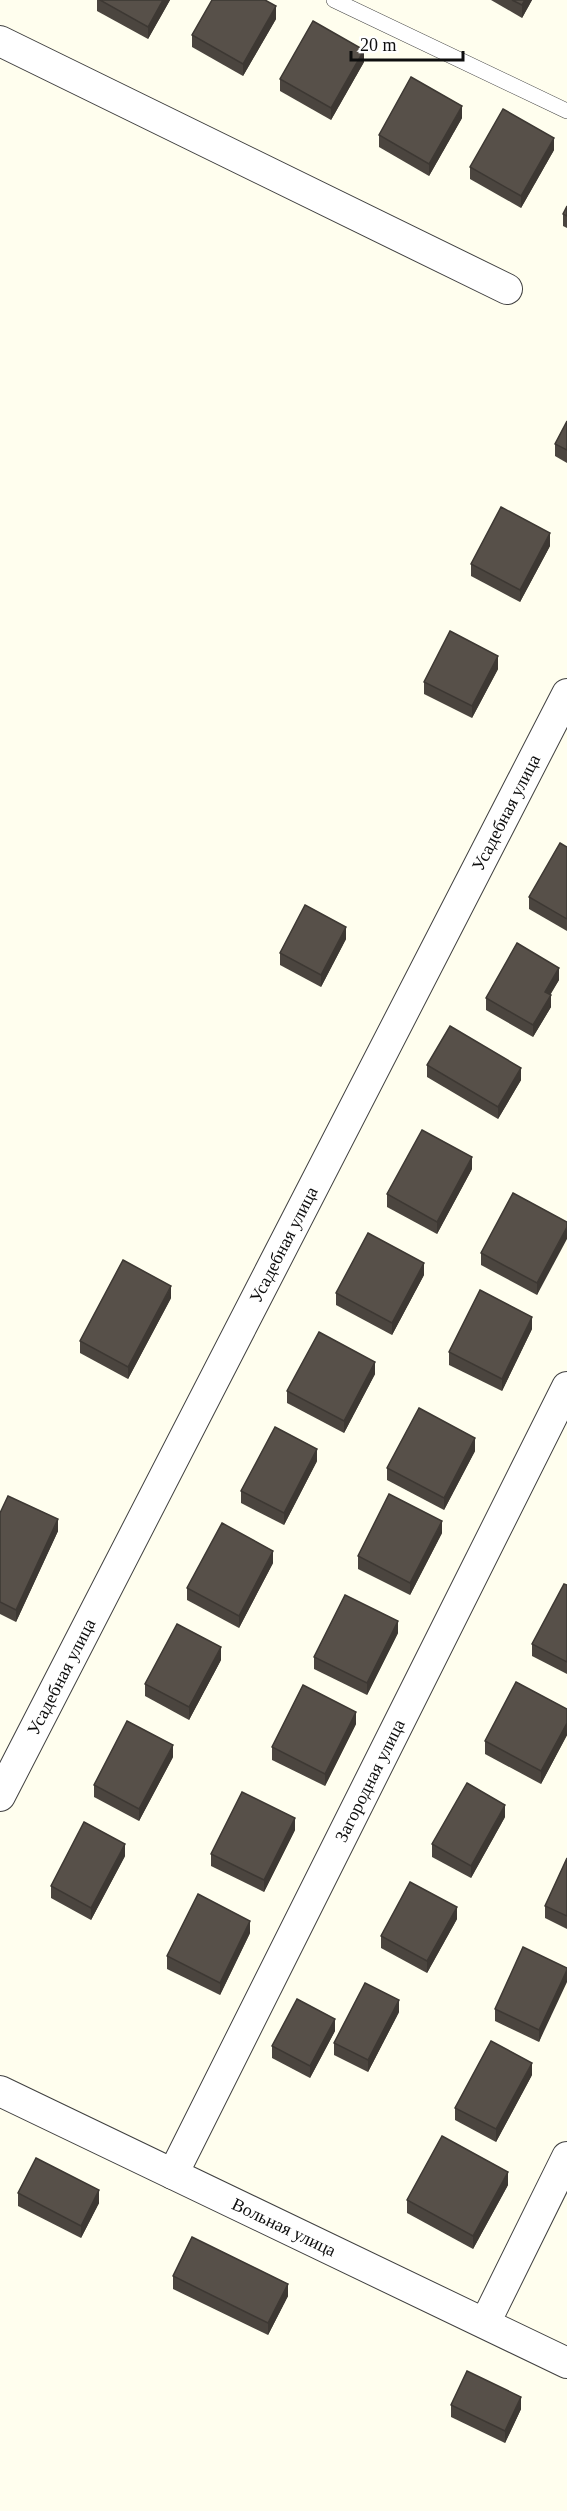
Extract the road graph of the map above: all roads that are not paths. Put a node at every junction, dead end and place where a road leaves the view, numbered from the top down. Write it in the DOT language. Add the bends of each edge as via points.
graph roads {
  1 [pos="334,0"];
  2 [pos="0,41"];
  3 [pos="567,111"];
  4 [pos="507,289"];
  5 [pos="567,694"];
  6 [pos="567,1387"];
  7 [pos="0,1796"];
  8 [pos="0,2091"];
  9 [pos="567,2157"];
  10 [pos="173,2174"];
  11 [pos="485,2323"];
  12 [pos="567,2363"];
  1 -- 3 [label="lane"];
  2 -- 4 [label="street"];
  5 -- 7 [label="street, Усадебная улица"];
  6 -- 10 [label="street, Загородная улица"];
  8 -- 10 [label="street, Вольная улица"];
  9 -- 11 [label="street"];
  10 -- 11 [label="street, Вольная улица"];
  11 -- 12 [label="street, Вольная улица"];
}
